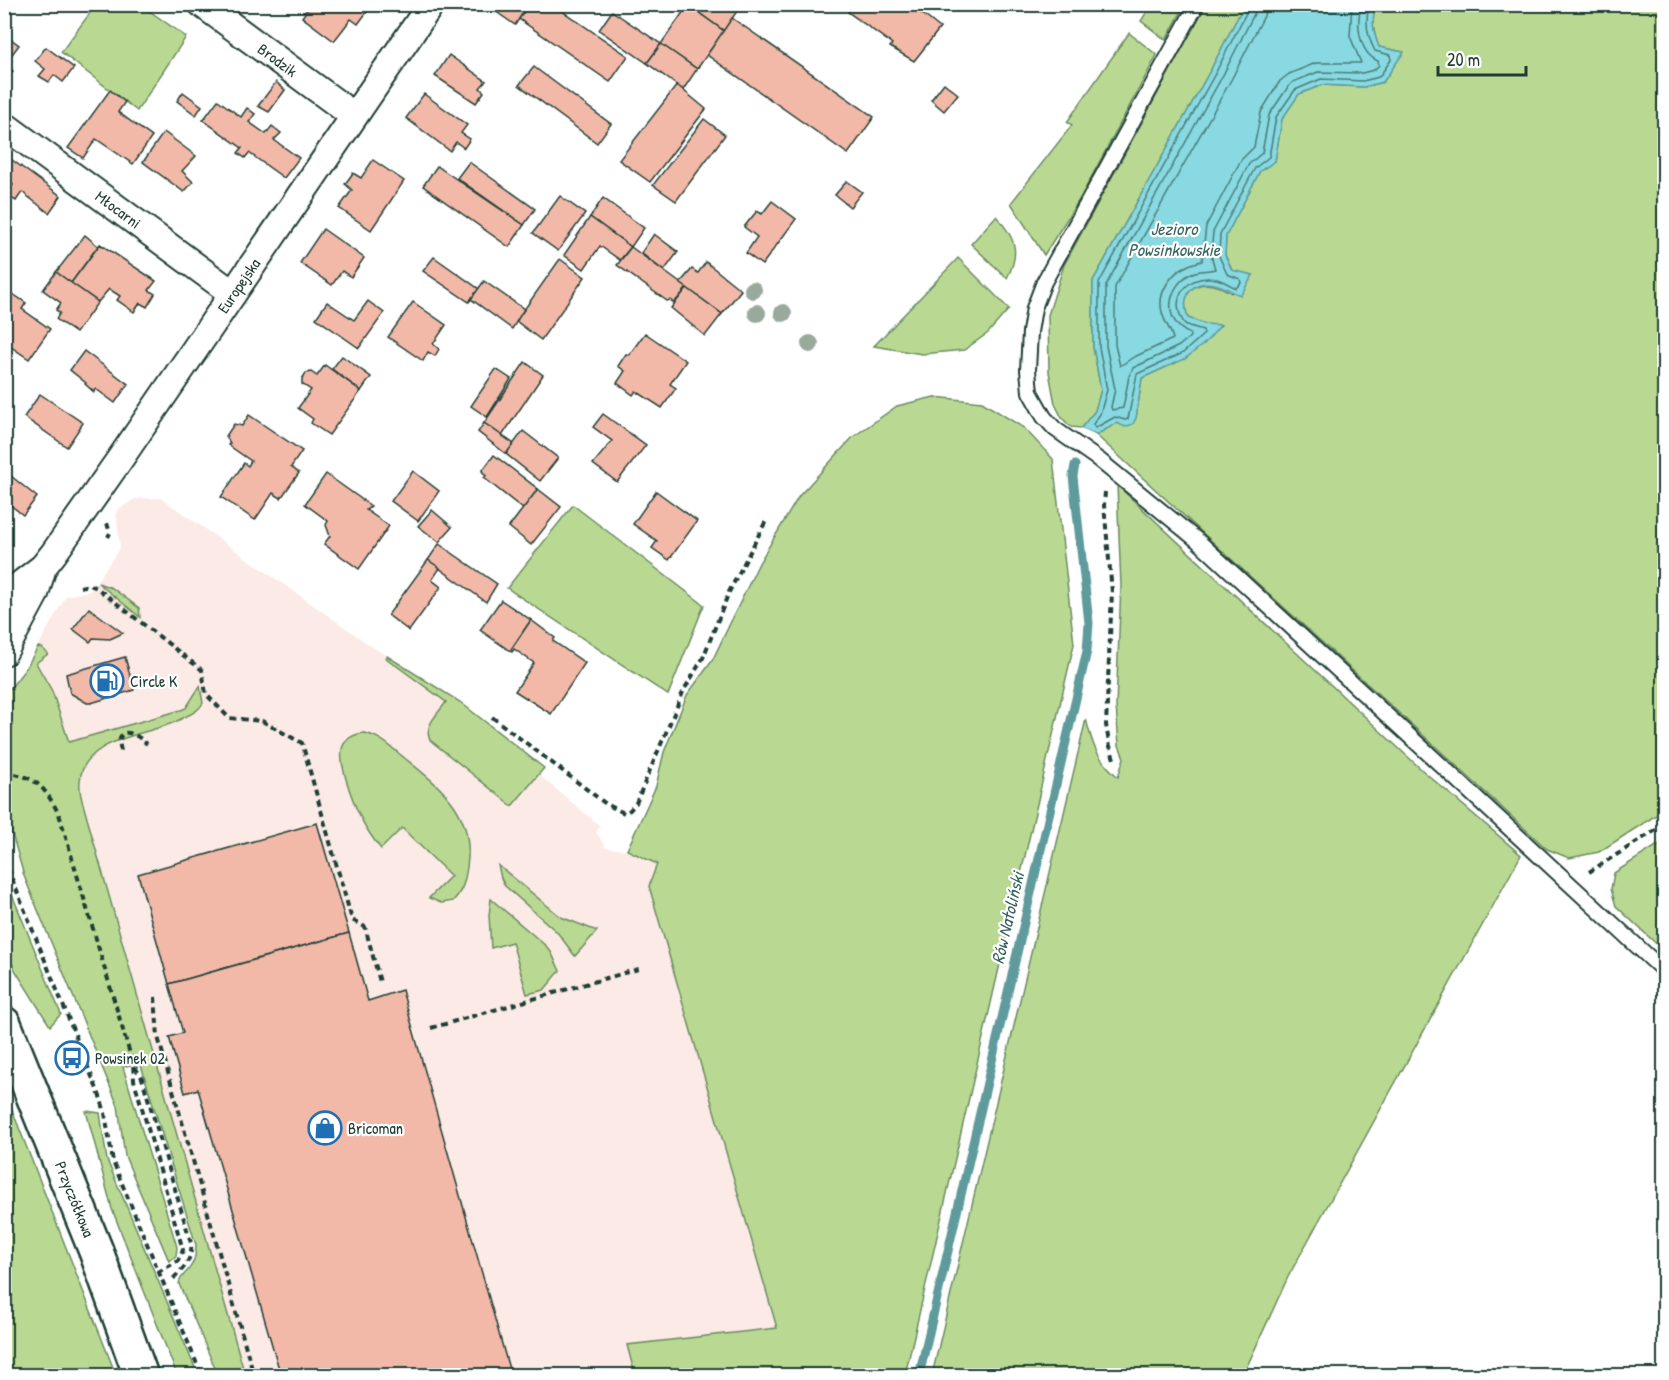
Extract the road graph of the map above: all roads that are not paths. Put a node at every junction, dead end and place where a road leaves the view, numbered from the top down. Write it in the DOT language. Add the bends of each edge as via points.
graph roads {
  1 [pos="202,4"];
  2 [pos="431,4"];
  3 [pos="1197,4"];
  4 [pos="354,116"];
  5 [pos="4,125"];
  6 [pos="232,293"];
  7 [pos="43,567"];
  8 [pos="4,597"];
  9 [pos="4,652"];
  10 [pos="1665,971"];
  11 [pos="4,1024"];
  12 [pos="141,1376"];
  1 -- 4 [label="street, Brodzik"];
  2 -- 4 [label="street, Europejska"];
  3 -- 10 [label="lane" via="1044,282 1030,332 1030,392 1055,429 1197,540"];
  4 -- 6 [label="street, Europejska"];
  5 -- 6 [label="street, Młocarni"];
  6 -- 7 [label="street, Europejska"];
  7 -- 8 [label="street, Europejska"];
  7 -- 9 [label="street, Europejska" via="35,594"];
  11 -- 12 [label="main road, Przyczółkowa" via="96,1251"];
}
